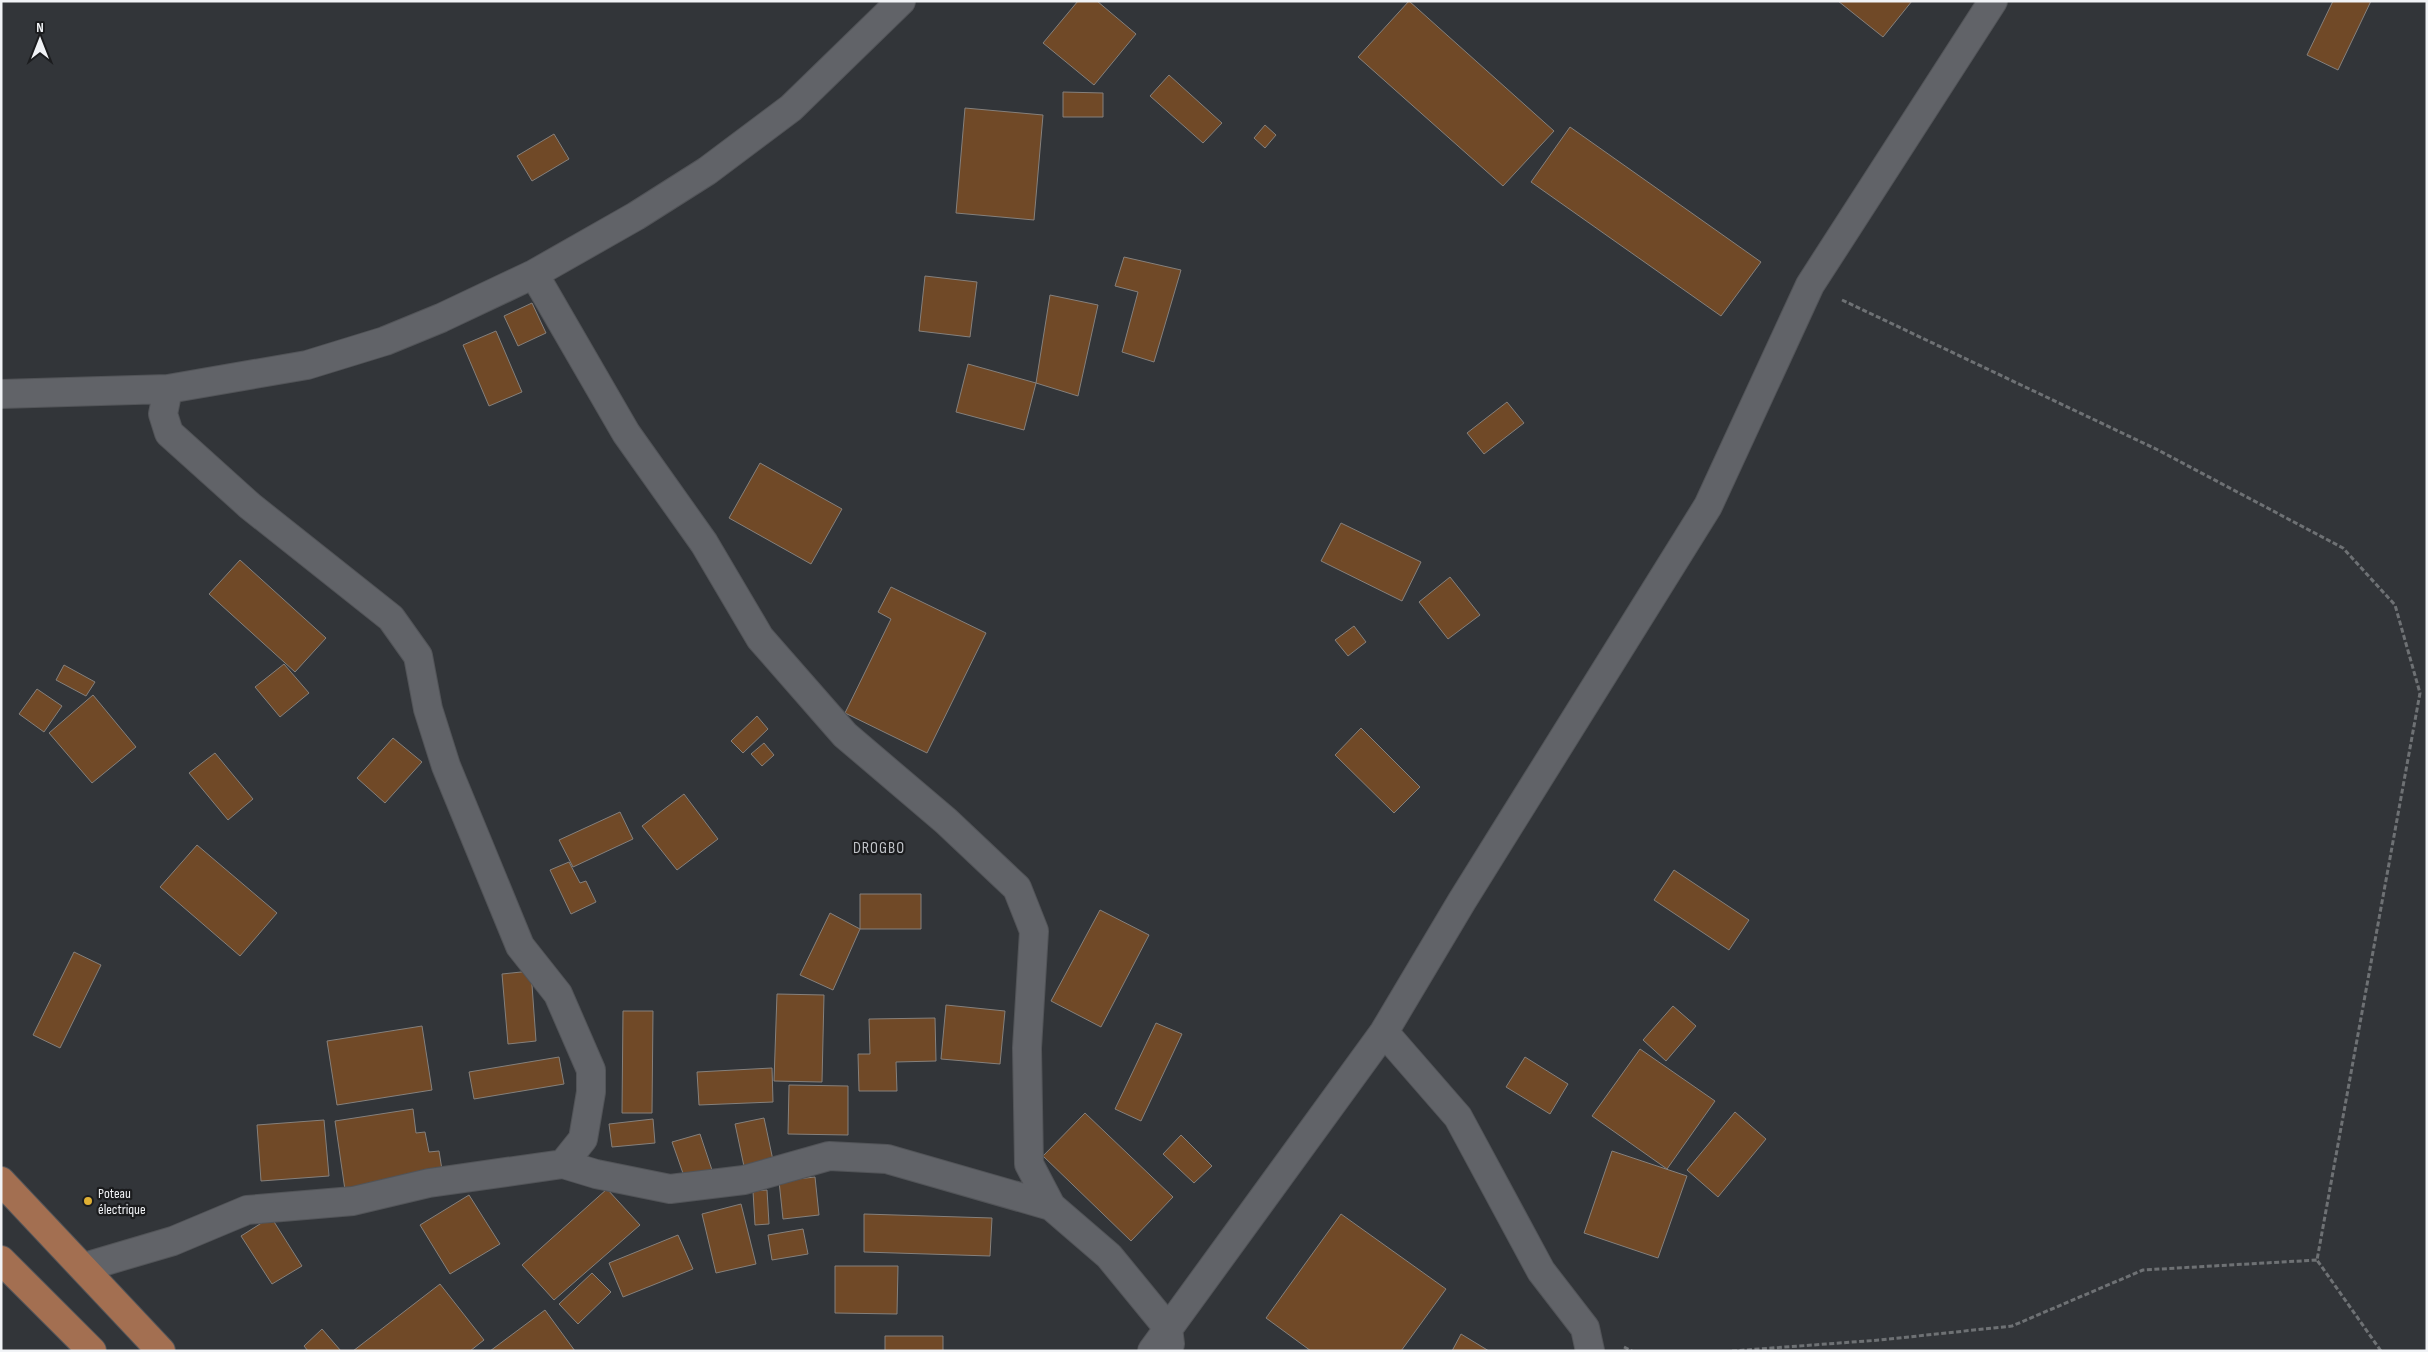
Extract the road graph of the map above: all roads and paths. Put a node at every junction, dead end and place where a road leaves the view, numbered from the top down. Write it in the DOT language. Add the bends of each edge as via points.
graph roads {
  1 [pos="901,1"];
  2 [pos="1993,1"];
  3 [pos="534,274"];
  4 [pos="1810,285"];
  5 [pos="168,389"];
  6 [pos="1,394"];
  7 [pos="1384,1032"];
  8 [pos="563,1164"];
  9 [pos="1,1181"];
  10 [pos="1051,1206"];
  11 [pos="2317,1260"];
  12 [pos="2,1262"];
  13 [pos="84,1268"];
  14 [pos="1170,1339"];
  15 [pos="92,1351"];
  16 [pos="161,1351"];
  17 [pos="1152,1351"];
  18 [pos="1590,1351"];
  19 [pos="1732,1351"];
  20 [pos="2381,1351"];
  1 -- 3 [label="street" via="791,108 707,171"];
  2 -- 4 [label="street"];
  3 -- 5 [label="street" via="385,341 306,365"];
  3 -- 10 [label="street" via="626,433 704,543 760,638 844,736 946,821 1017,888 1034,931 1027,1048 1029,1164"];
  4 -- 7 [label="street" via="1708,506"];
  4 -- 11 [label="path" via="2158,450 2343,548 2396,605 2420,693"];
  5 -- 6 [label="street"];
  5 -- 8 [label="street" via="163,414 169,433 250,506 391,618 418,656 428,709 446,766 520,946 558,994 591,1070 591,1092 583,1139"];
  7 -- 14 [label="street"];
  7 -- 18 [label="street" via="1458,1117 1541,1271 1585,1328"];
  8 -- 10 [label="street" via="670,1189 744,1180 829,1156 887,1159"];
  8 -- 13 [label="street" via="429,1183 352,1200 247,1210 173,1241"];
  9 -- 13 [label="main road"];
  10 -- 14 [label="street" via="1109,1256"];
  11 -- 19 [label="path" via="2142,1270 2012,1326"];
  11 -- 20 [label="path"];
  12 -- 15 [label="main road"];
  13 -- 16 [label="main road"];
  14 -- 17 [label="street"];
}
